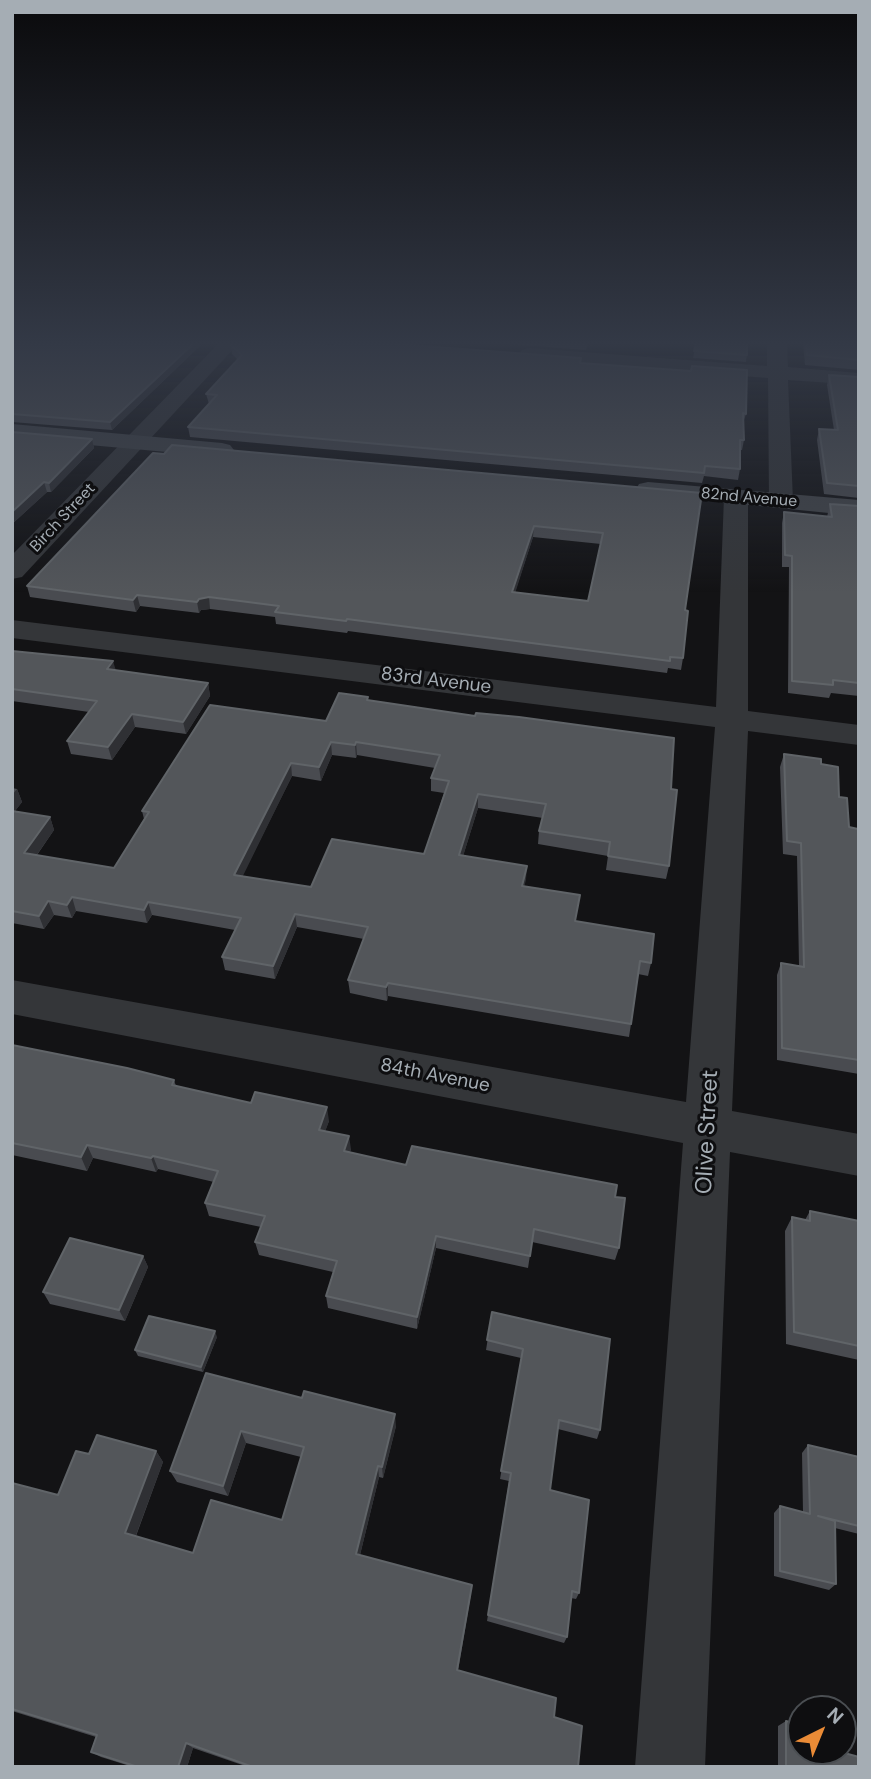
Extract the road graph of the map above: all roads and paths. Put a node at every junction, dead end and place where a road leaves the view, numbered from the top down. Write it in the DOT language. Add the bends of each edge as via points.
graph roads {
  1 [pos="149,426"];
  2 [pos="779,426"];
  3 [pos="12,431"];
  4 [pos="134,442"];
  5 [pos="250,452"];
  6 [pos="631,487"];
  7 [pos="736,497"];
  8 [pos="781,501"];
  9 [pos="859,508"];
  10 [pos="12,571"];
  11 [pos="12,629"];
  12 [pos="732,717"];
  13 [pos="859,735"];
  14 [pos="12,997"];
  15 [pos="709,1127"];
  16 [pos="859,1155"];
  17 [pos="670,1767"];
  1 -- 4 [label="street, Birch Street"];
  2 -- 8 [label="street"];
  3 -- 4 [label="street"];
  4 -- 5 [label="street"];
  4 -- 10 [label="street, Birch Street"];
  6 -- 7 [label="street, 82nd Avenue"];
  7 -- 8 [label="street, 82nd Avenue"];
  7 -- 12 [label="street, Olive Street"];
  8 -- 9 [label="street, 82nd Avenue"];
  11 -- 12 [label="street, 83rd Avenue"];
  12 -- 13 [label="street, 83rd Avenue"];
  12 -- 15 [label="street, Olive Street"];
  14 -- 15 [label="street, 84th Avenue"];
  15 -- 16 [label="street, 84th Avenue"];
  15 -- 17 [label="street, Olive Street"];
}
